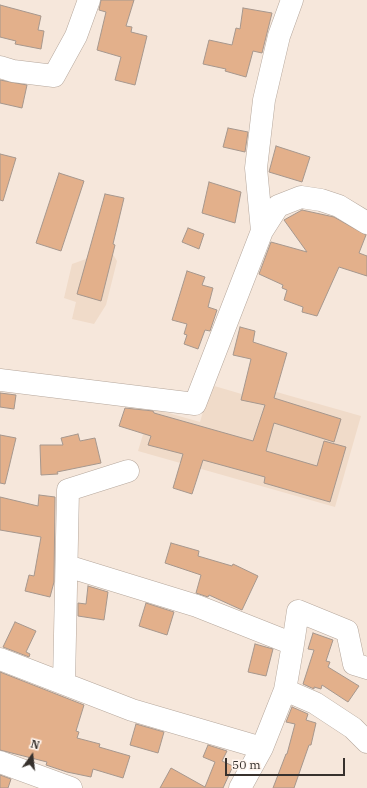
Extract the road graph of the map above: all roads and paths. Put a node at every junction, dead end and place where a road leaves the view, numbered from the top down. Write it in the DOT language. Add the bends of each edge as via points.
graph roads {
  1 [pos="89,0"];
  2 [pos="292,0"];
  3 [pos="0,67"];
  4 [pos="367,223"];
  5 [pos="262,232"];
  6 [pos="0,380"];
  7 [pos="128,471"];
  8 [pos="67,566"];
  9 [pos="293,644"];
  10 [pos="0,659"];
  11 [pos="367,668"];
  12 [pos="64,683"];
  13 [pos="285,690"];
  14 [pos="367,742"];
  15 [pos="262,748"];
  16 [pos="0,762"];
  17 [pos="71,788"];
  18 [pos="240,788"];
  1 -- 3 [label="street" via="76,36 54,76"];
  2 -- 5 [label="street" via="279,36 264,100 256,168"];
  4 -- 5 [label="street" via="339,206 301,197 278,206"];
  5 -- 6 [label="street" via="195,404"];
  7 -- 8 [label="street" via="68,490"];
  8 -- 9 [label="street" via="196,606"];
  8 -- 12 [label="street"];
  9 -- 11 [label="street" via="298,611 347,631 354,664"];
  9 -- 13 [label="street"];
  10 -- 12 [label="street"];
  12 -- 15 [label="street" via="132,710"];
  13 -- 14 [label="street" via="315,703 353,728"];
  13 -- 15 [label="street"];
  15 -- 18 [label="street"];
  16 -- 17 [label="street"];
}
